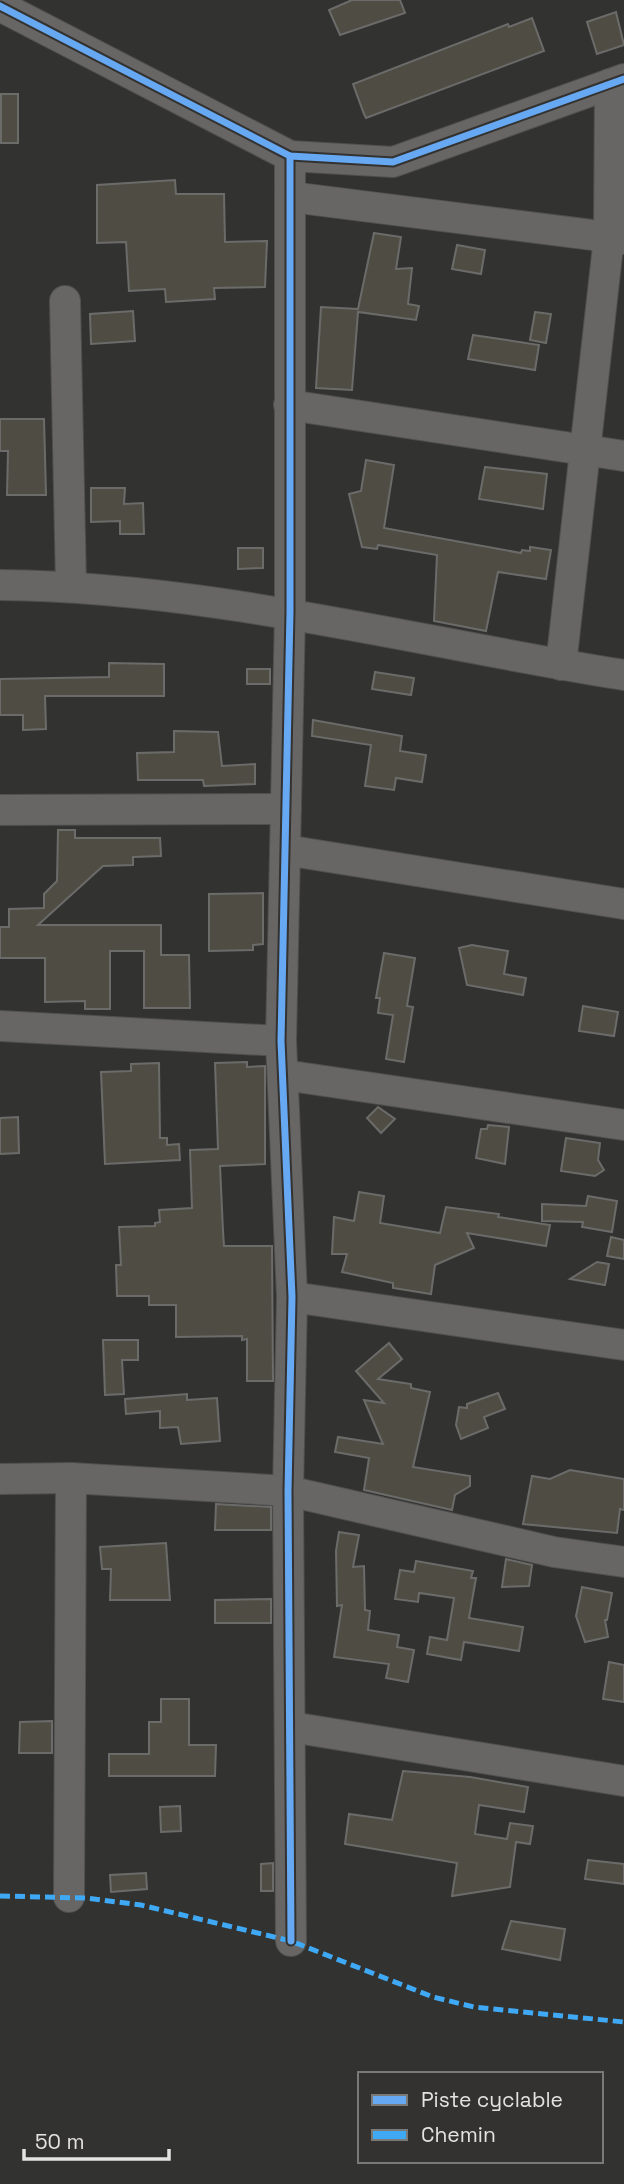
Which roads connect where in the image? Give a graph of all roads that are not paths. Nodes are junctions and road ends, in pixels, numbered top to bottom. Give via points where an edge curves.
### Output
1 (0, 6) edge
2 (617, 82) edge
3 (290, 156) junction
4 (290, 197) junction
5 (616, 238) edge
6 (65, 301) dead end
7 (289, 405) junction
8 (583, 450) junction
9 (624, 456) edge
10 (0, 584) edge
11 (71, 585) junction
12 (290, 612) junction
13 (561, 665) junction
14 (624, 675) edge
15 (286, 809) junction
16 (0, 810) edge
17 (285, 850) junction
18 (624, 904) edge
19 (0, 1027) edge
20 (281, 1041) junction
21 (284, 1075) junction
22 (624, 1125) edge
23 (292, 1297) junction
24 (624, 1345) edge
25 (71, 1478) junction
26 (0, 1479) edge
27 (288, 1491) junction
28 (624, 1562) edge
29 (291, 1727) junction
30 (624, 1781) edge
31 (69, 1898) dead end
32 (291, 1941) dead end

1 - 3 street
2 - 3 street via 393,162
2 - 5 street
3 - 4 street
4 - 5 street
4 - 7 street
5 - 8 street
6 - 11 street
7 - 8 street
7 - 12 street
8 - 9 street
8 - 13 street
10 - 11 street
11 - 12 street
12 - 13 street
12 - 15 street
13 - 14 street
15 - 16 street
15 - 17 street
17 - 18 street
17 - 20 street
19 - 20 street
20 - 21 street
21 - 22 street
21 - 23 street
23 - 24 street
23 - 27 street
25 - 26 street
25 - 27 street
25 - 31 street
27 - 28 street via 554,1552
27 - 29 street
29 - 30 street
29 - 32 street

